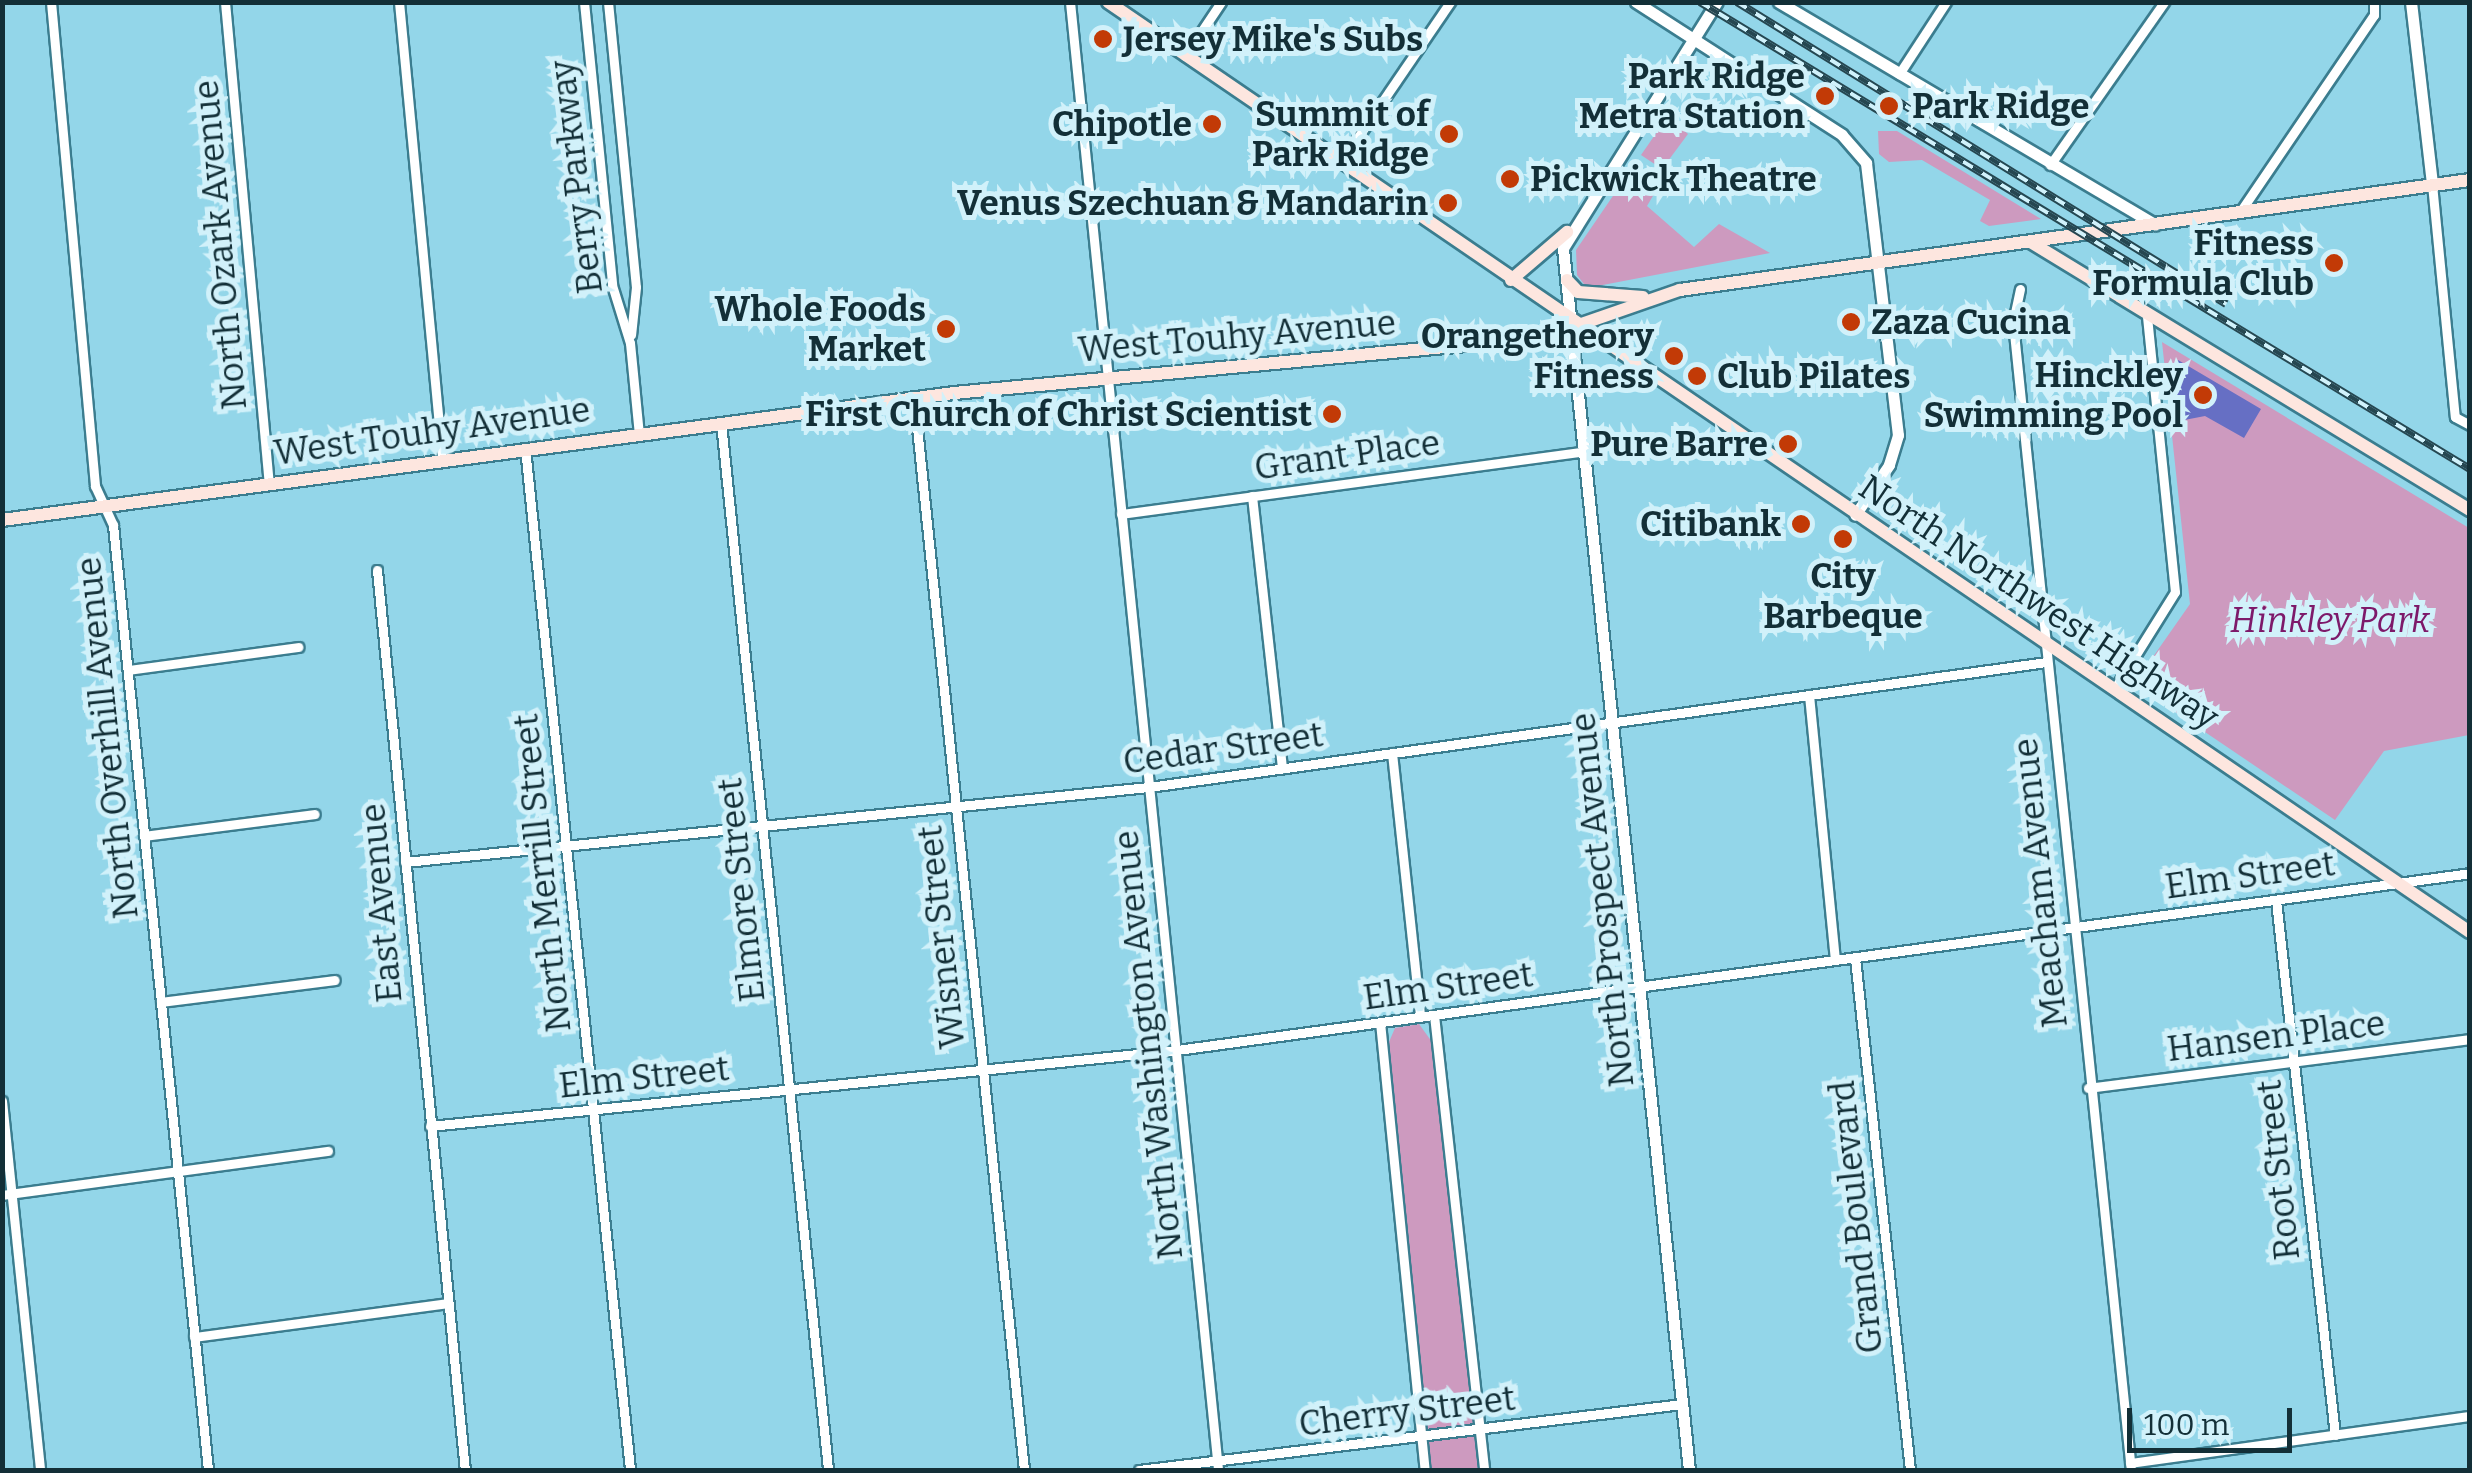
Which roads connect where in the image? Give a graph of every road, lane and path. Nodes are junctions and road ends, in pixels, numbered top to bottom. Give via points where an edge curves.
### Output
1 (51, 2) edge
2 (225, 2) edge
3 (399, 2) edge
4 (584, 2) edge
5 (608, 2) edge
6 (1070, 2) edge
7 (1108, 2) edge
8 (1221, 2) edge
9 (1450, 2) edge
10 (1636, 2) edge
11 (1717, 2) edge
12 (1779, 2) edge
13 (1946, 2) edge
14 (2164, 2) edge
15 (2374, 2) edge
16 (2411, 2) edge
17 (1694, 38) junction
18 (1186, 56) junction
19 (1899, 74) junction
20 (1340, 162) junction
21 (2050, 166) junction
22 (2470, 180) edge
23 (2432, 184) junction
24 (2242, 209) junction
25 (2155, 224) junction
26 (1567, 232) junction
27 (2032, 243) junction
28 (1880, 262) junction
29 (1511, 280) junction
30 (1566, 280) junction
31 (2020, 289) dead end
32 (1651, 298) junction
33 (2148, 315) junction
34 (1574, 324) junction
35 (630, 343) junction
36 (1106, 376) junction
37 (914, 398) junction
38 (722, 423) junction
39 (2470, 425) edge
40 (639, 434) junction
41 (526, 448) junction
42 (1580, 452) junction
43 (442, 460) junction
44 (269, 483) junction
45 (1252, 496) junction
46 (105, 506) junction
47 (2470, 510) edge
48 (1120, 514) junction
49 (1855, 515) junction
50 (2, 520) edge
51 (377, 570) dead end
52 (2044, 641) junction
53 (298, 647) dead end
54 (2046, 662) junction
55 (128, 670) junction
56 (2115, 688) junction
57 (1809, 694) junction
58 (1612, 722) junction
59 (1392, 753) junction
60 (1282, 768) junction
61 (1149, 787) junction
62 (955, 806) junction
63 (315, 814) dead end
64 (762, 826) junction
65 (144, 836) junction
66 (567, 846) junction
67 (405, 862) junction
68 (2470, 873) edge
69 (2397, 883) junction
70 (2276, 900) junction
71 (2073, 928) junction
72 (2470, 932) edge
73 (1855, 958) junction
74 (1834, 960) junction
75 (335, 980) dead end
76 (1640, 987) junction
77 (161, 1002) junction
78 (1434, 1015) junction
79 (1420, 1017) junction
80 (1380, 1022) junction
81 (2470, 1040) edge
82 (1177, 1050) junction
83 (2294, 1062) junction
84 (983, 1070) junction
85 (2088, 1088) junction
86 (790, 1089) junction
87 (2, 1101) edge
88 (593, 1110) junction
89 (430, 1126) junction
90 (328, 1150) dead end
91 (178, 1171) junction
92 (7, 1195) edge
93 (448, 1303) junction
94 (194, 1338) junction
95 (1682, 1404) junction
96 (2470, 1416) edge
97 (1479, 1430) junction
98 (2335, 1434) junction
99 (1422, 1436) junction
100 (1218, 1466) edge
101 (2130, 1467) edge
102 (40, 1470) edge
103 (208, 1470) edge
104 (464, 1470) edge
105 (630, 1470) edge
106 (828, 1470) edge
107 (1024, 1470) edge
108 (1139, 1470) edge
109 (1425, 1470) edge
110 (1484, 1470) edge
111 (1689, 1470) edge
112 (1910, 1470) edge

1 - 46 street, North Overhill Avenue via 96,486
2 - 44 street, North Ozark Avenue
3 - 43 street
4 - 35 street, Berry Parkway via 612,285
5 - 35 street, Berry Parkway via 636,287
6 - 36 street, North Washington Avenue
7 - 18 main road, North Northwest Highway
8 - 18 street
9 - 20 street
10 - 17 street
11 - 17 street
12 - 19 street
13 - 19 street
14 - 21 street
15 - 24 street via 2374,14
16 - 23 street
17 - 26 street
17 - 28 street via 1852,142 1870,177
18 - 20 main road, North Northwest Highway
19 - 21 street
20 - 29 main road, North Northwest Highway
21 - 25 street
22 - 23 main road, West Touhy Avenue
23 - 24 main road, West Touhy Avenue
23 - 39 street via 2455,417
24 - 25 main road, West Touhy Avenue
25 - 27 main road, West Touhy Avenue
26 - 29 main road
26 - 30 street, North Prospect Avenue
27 - 28 main road, West Touhy Avenue
27 - 33 main road
28 - 32 main road, West Touhy Avenue
28 - 49 street via 1898,435 1888,465
29 - 34 main road, North Northwest Highway
30 - 32 main road via 1590,295
30 - 34 street, North Prospect Avenue
31 - 52 street, Meacham Avenue via 2012,322
32 - 34 main road, West Touhy Avenue
33 - 47 main road
33 - 56 street via 2174,592
34 - 36 main road, West Touhy Avenue via 1541,338 1502,343
34 - 42 street, North Prospect Avenue
34 - 49 main road, North Northwest Highway
35 - 40 street, Berry Parkway
36 - 37 main road, West Touhy Avenue
36 - 48 street, North Washington Avenue
37 - 38 main road, West Touhy Avenue
37 - 62 street, Wisner Street
38 - 40 main road, West Touhy Avenue
38 - 64 street, Elmore Street
40 - 41 main road, West Touhy Avenue
41 - 43 main road, West Touhy Avenue
41 - 66 street, North Merrill Street
42 - 45 street, Grant Place
42 - 58 street, North Prospect Avenue
43 - 44 main road, West Touhy Avenue
44 - 46 main road, West Touhy Avenue
45 - 48 street, Grant Place
45 - 60 street
46 - 50 main road, West Touhy Avenue
46 - 55 street, North Overhill Avenue via 113,525
48 - 61 street, North Washington Avenue
49 - 52 main road, North Northwest Highway
51 - 67 street, East Avenue
52 - 54 street, Meacham Avenue
52 - 56 main road, North Northwest Highway
53 - 55 street
54 - 57 street, Cedar Street
54 - 71 street, Meacham Avenue
55 - 65 street, North Overhill Avenue
56 - 69 main road, North Northwest Highway
57 - 58 street, Cedar Street
57 - 74 street
58 - 59 street, Cedar Street
58 - 76 street, North Prospect Avenue
59 - 60 street, Cedar Street
59 - 79 street
60 - 61 street, Cedar Street
61 - 62 street, Cedar Street
61 - 82 street, North Washington Avenue
62 - 64 street, Cedar Street
62 - 84 street, Wisner Street
63 - 65 street
64 - 66 street, Cedar Street
64 - 86 street, Elmore Street
65 - 77 street, North Overhill Avenue
66 - 67 street, Cedar Street
66 - 88 street, North Merrill Street
67 - 89 street, East Avenue
68 - 69 street, Elm Street
69 - 70 street, Elm Street
69 - 72 main road, North Northwest Highway
70 - 71 street, Elm Street
70 - 83 street, Root Street
71 - 73 street, Elm Street
71 - 85 street, Meacham Avenue
73 - 74 street, Elm Street
73 - 112 street, Grand Boulevard
74 - 76 street, Elm Street
75 - 77 street
76 - 78 street, Elm Street
76 - 95 street, North Prospect Avenue
77 - 91 street, North Overhill Avenue
78 - 79 street, Elm Street
78 - 97 street
79 - 80 street, Elm Street
80 - 82 street, Elm Street
80 - 99 street
81 - 83 street, Hansen Place
82 - 84 street, Elm Street
82 - 100 street, North Washington Avenue
83 - 85 street, Hansen Place
83 - 98 street, Root Street
84 - 86 street, Elm Street
84 - 107 street, Wisner Street
85 - 101 street, Meacham Avenue
86 - 88 street, Elm Street
86 - 106 street, Elmore Street
87 - 92 street
88 - 89 street, Elm Street
88 - 105 street, North Merrill Street
89 - 93 street, East Avenue
90 - 91 street
91 - 92 street
91 - 94 street, North Overhill Avenue
92 - 102 street
93 - 94 street
93 - 104 street
94 - 103 street, North Overhill Avenue
95 - 97 street, Cherry Street
95 - 111 street, North Prospect Avenue
96 - 98 street
97 - 99 street, Cherry Street
97 - 110 street
98 - 101 street
99 - 100 street, Cherry Street
99 - 109 street
100 - 108 street, Cherry Street

